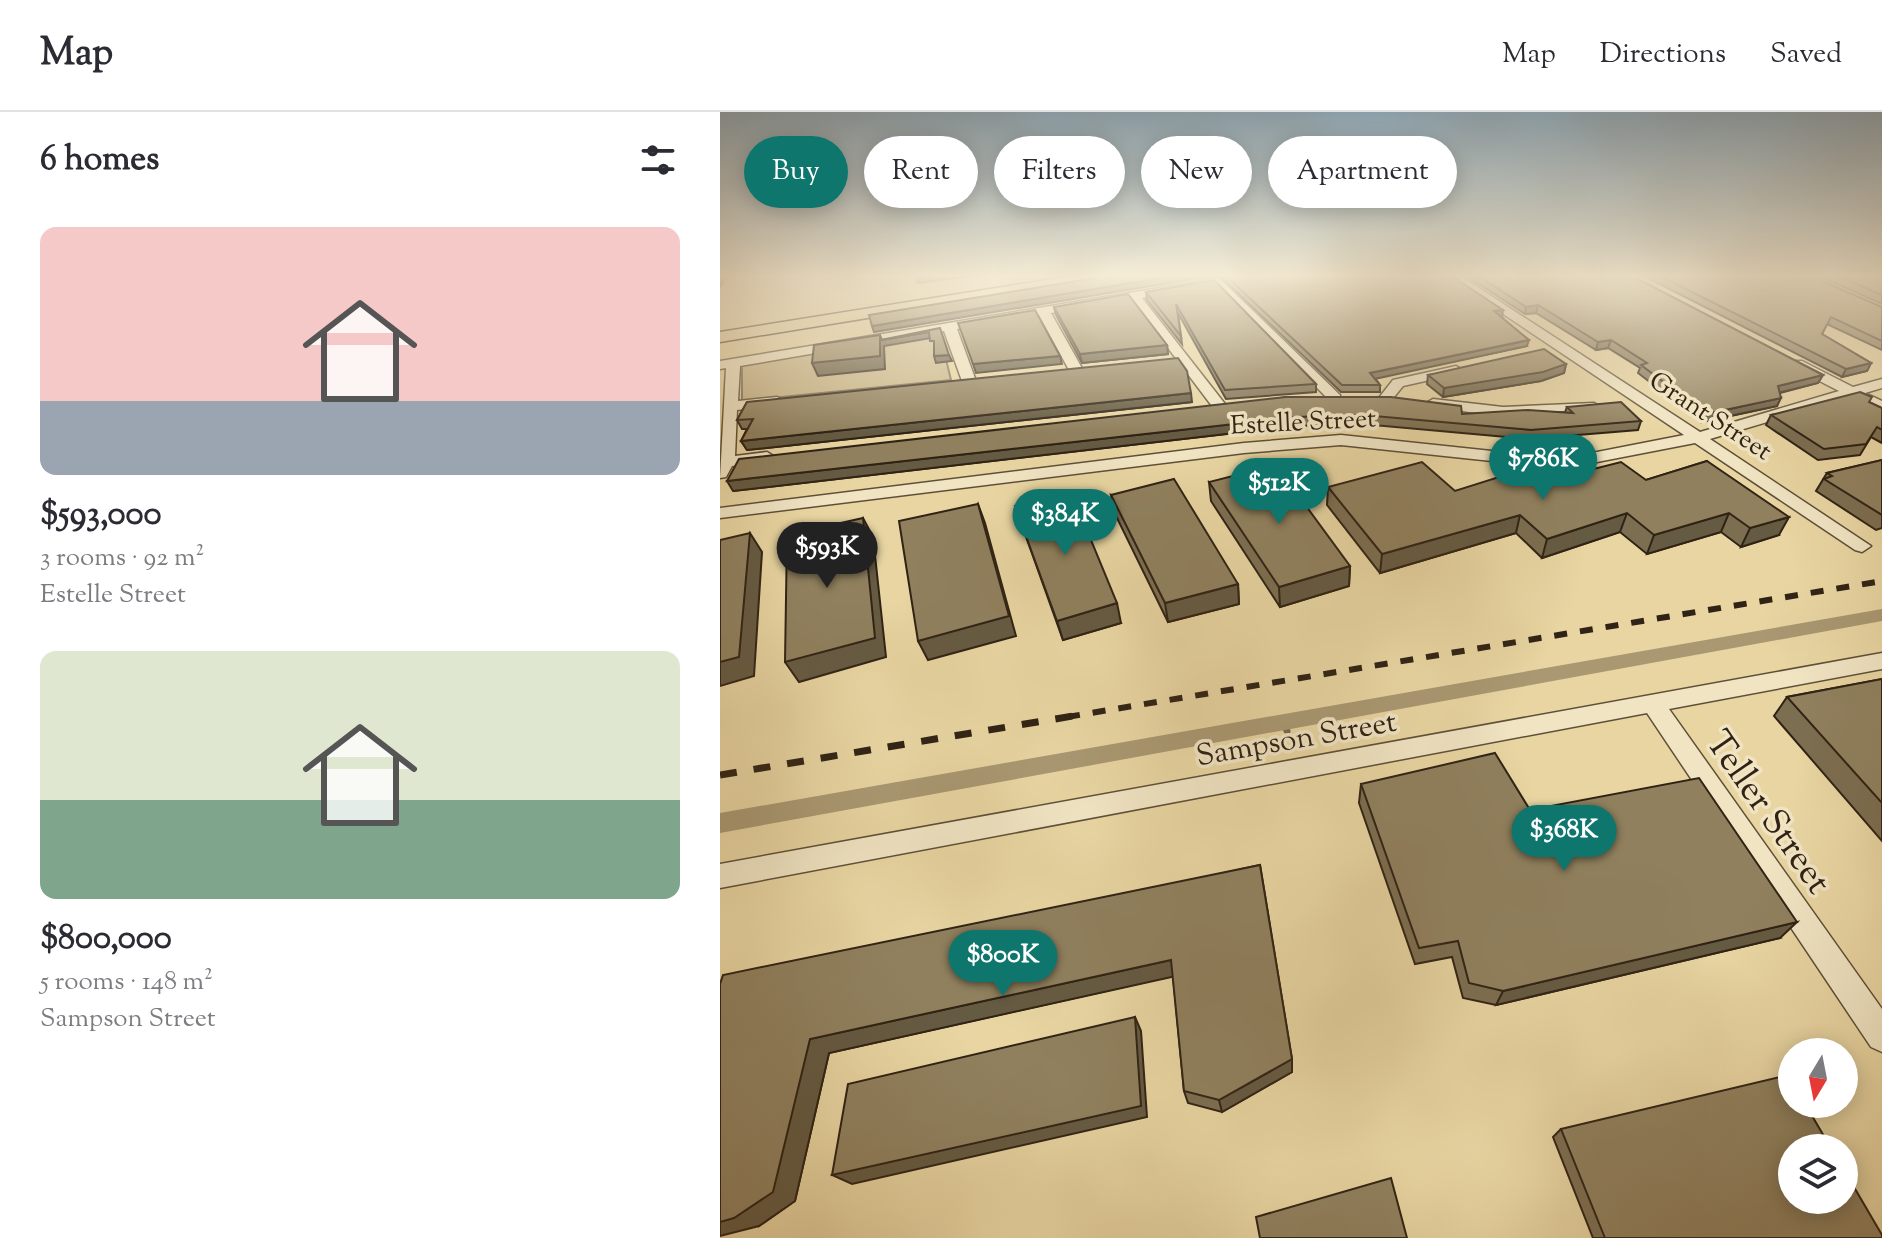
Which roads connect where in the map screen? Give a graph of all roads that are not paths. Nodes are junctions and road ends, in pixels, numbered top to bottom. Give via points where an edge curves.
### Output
1 (779, 328) edge
2 (839, 328) edge
3 (858, 328) edge
4 (940, 328) edge
5 (950, 328) edge
6 (1053, 328) edge
7 (1155, 328) edge
8 (1268, 328) edge
9 (1532, 328) edge
10 (720, 337) edge
11 (859, 341) junction
12 (839, 345) junction
13 (1781, 355) edge
14 (726, 364) edge
15 (1470, 366) edge
16 (1076, 370) edge
17 (969, 381) edge
18 (1882, 383) edge
19 (1852, 392) junction
20 (1310, 398) edge
21 (789, 400) edge
22 (729, 406) junction
23 (1597, 406) edge
24 (1219, 407) edge
25 (1882, 407) edge
26 (1700, 437) junction
27 (788, 455) edge
28 (722, 466) edge
29 (720, 513) edge
30 (1862, 546) dead end
31 (1882, 661) edge
32 (1654, 706) junction
33 (720, 876) edge
34 (1882, 1036) edge

1 - 10 main road
2 - 12 street
3 - 11 street
4 - 11 street
5 - 17 street
6 - 16 street
7 - 24 street via 1176,360
8 - 20 street via 1341,398
9 - 26 street, Grant Street
11 - 12 street
12 - 14 street
13 - 19 street
14 - 22 street
15 - 23 street via 1398,383 1378,398 1503,412
18 - 19 street, Estelle Street
19 - 25 street
19 - 26 street, Estelle Street
21 - 22 street
22 - 28 street
26 - 29 street, Estelle Street via 1652,449 1555,459 1452,453 1378,441 1306,442
26 - 30 street, Grant Street
27 - 28 street
31 - 32 street, Sampson Street
32 - 33 street, Sampson Street
32 - 34 street, Teller Street

